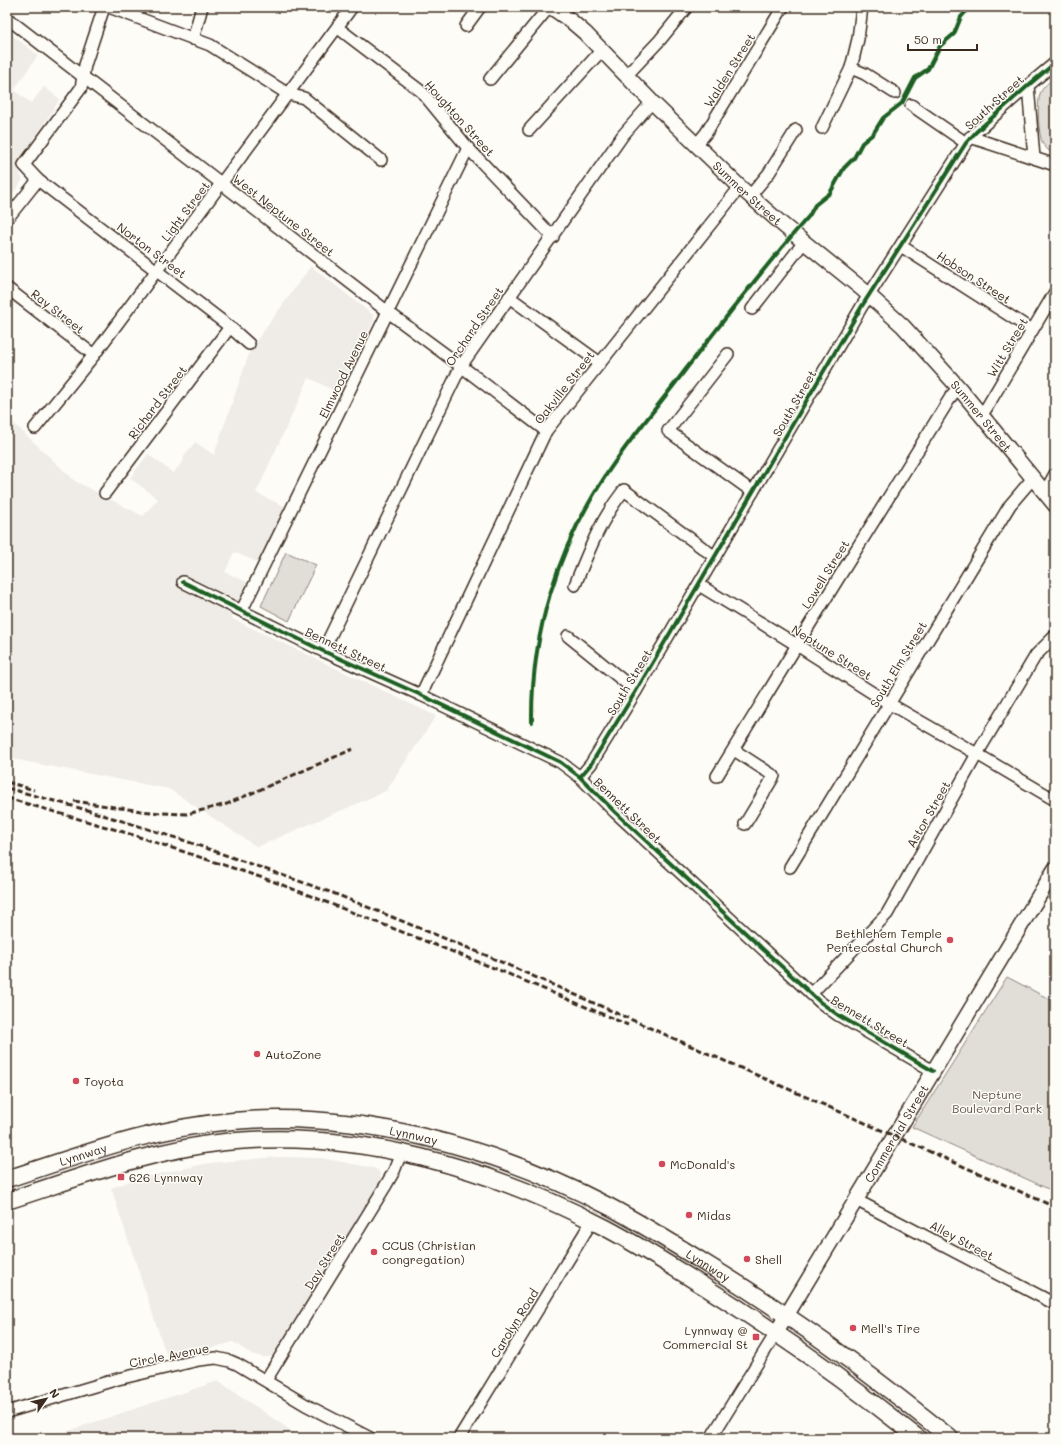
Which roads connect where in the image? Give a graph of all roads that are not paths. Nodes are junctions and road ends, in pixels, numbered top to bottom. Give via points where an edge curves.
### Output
1 (104, 7) edge
2 (109, 7) edge
3 (202, 7) edge
4 (352, 7) edge
5 (480, 7) edge
6 (783, 7) edge
7 (862, 7) edge
8 (553, 8) edge
9 (686, 8) dead end
10 (7, 18) edge
11 (466, 26) dead end
12 (338, 28) junction
13 (193, 39) junction
14 (602, 50) junction
15 (1055, 63) edge
16 (851, 68) junction
17 (83, 76) junction
18 (626, 76) junction
19 (490, 79) dead end
20 (1028, 85) junction
21 (895, 93) dead end
22 (288, 94) junction
23 (652, 102) junction
24 (911, 105) dead end
25 (822, 128) dead end
26 (529, 130) dead end
27 (796, 130) dead end
28 (968, 140) junction
29 (696, 145) junction
30 (468, 148) junction
31 (1034, 158) junction
32 (381, 160) dead end
33 (1055, 165) edge
34 (38, 180) junction
35 (222, 184) junction
36 (745, 192) junction
37 (7, 219) edge
38 (553, 236) junction
39 (804, 242) junction
40 (901, 246) junction
41 (157, 270) junction
42 (7, 288) edge
43 (1055, 292) edge
44 (869, 295) junction
45 (509, 297) junction
46 (752, 309) dead end
47 (388, 312) junction
48 (230, 327) junction
49 (1032, 330) junction
50 (249, 344) dead end
51 (728, 354) dead end
52 (94, 355) junction
53 (600, 363) junction
54 (461, 366) junction
55 (959, 388) junction
56 (978, 412) junction
57 (35, 428) dead end
58 (546, 431) junction
59 (1055, 474) edge
60 (1033, 478) junction
61 (753, 492) junction
62 (1045, 492) junction
63 (105, 493) dead end
64 (1055, 505) edge
65 (715, 557) junction
66 (183, 582) dead end
67 (575, 585) dead end
68 (699, 585) junction
69 (242, 610) junction
70 (568, 636) dead end
71 (1055, 636) edge
72 (797, 644) junction
73 (323, 651) junction
74 (636, 691) junction
75 (420, 695) junction
76 (890, 704) junction
77 (734, 750) junction
78 (978, 754) junction
79 (717, 776) dead end
80 (580, 777) junction
81 (1055, 800) edge
82 (745, 824) dead end
83 (790, 867) dead end
84 (1055, 869) edge
85 (811, 994) junction
86 (933, 1071) junction
87 (401, 1153) junction
88 (7, 1179) edge
89 (856, 1200) junction
90 (7, 1201) edge
91 (592, 1221) junction
92 (1055, 1304) edge
93 (786, 1315) junction
94 (776, 1333) junction
95 (266, 1380) junction
96 (7, 1412) edge
97 (370, 1438) edge
98 (459, 1438) edge
99 (711, 1438) edge
100 (918, 1438) edge
101 (950, 1438) edge

1 - 17 street
2 - 13 street
3 - 13 street
4 - 12 street, Light Street
5 - 11 street
6 - 29 street, Walden Street via 706,133
7 - 16 street
8 - 14 main road, Summer Street via 571,20
8 - 19 street
9 - 18 street
10 - 17 street, West Neptune Street
12 - 22 street, Light Street
12 - 30 street, Houghton Street via 422,92
13 - 22 street via 210,45
14 - 18 main road, Summer Street
14 - 26 street
15 - 20 street, South Street
16 - 21 street
16 - 25 street
17 - 34 street, Norton Street via 81,88 24,165
17 - 35 street, West Neptune Street
18 - 23 main road, Summer Street
20 - 28 street, South Street
20 - 31 street
22 - 32 street via 304,98
22 - 35 street, Light Street
23 - 29 main road, Summer Street
23 - 38 street, Orchard Street via 623,135
24 - 28 street
27 - 36 street, Oakville Street via 769,173
28 - 31 street
28 - 40 street, South Street
29 - 36 main road, Summer Street
30 - 38 street, Houghton Street
30 - 47 street, Elmwood Avenue
31 - 33 street
34 - 37 street
34 - 41 street, Norton Street
35 - 41 street, Light Street
35 - 47 street, West Neptune Street
36 - 39 main road, Summer Street
36 - 53 street, Oakville Street
38 - 45 street, Orchard Street
39 - 44 main road, Summer Street
39 - 46 street
40 - 44 street, South Street
40 - 49 street, Hobson Street
41 - 48 street, Norton Street
41 - 52 street, Light Street
42 - 52 street, Ray Street
43 - 49 street, Witt Street
44 - 55 main road, Summer Street via 908,331
44 - 61 street, South Street
45 - 53 street
45 - 54 street, Orchard Street
47 - 54 street, West Neptune Street
47 - 69 street, Elmwood Avenue
48 - 50 street, Norton Street
48 - 63 street, Richard Street
49 - 56 street, Witt Street via 987,407
51 - 61 street via 668,431
52 - 57 street, Light Street
53 - 58 street, Oakville Street
54 - 58 street, West Neptune Street
54 - 73 street, Orchard Street
55 - 56 main road, Summer Street
55 - 72 street, Lowell Street via 952,394
56 - 60 main road, Summer Street
58 - 75 street, Oakville Street
59 - 62 street
60 - 62 main road, Summer Street
60 - 76 street, South Elm Street via 1010,505
61 - 65 street, South Street
62 - 64 main road, Summer Street
65 - 67 street via 624,490 601,525
65 - 68 street, South Street
66 - 69 street, Bennett Street
68 - 72 street, Neptune Street
68 - 74 street, South Street
69 - 73 street, Bennett Street
70 - 74 street
71 - 78 street, Astor Street via 1036,655
72 - 76 street, Neptune Street
72 - 77 street, Lowell Street
73 - 75 street, Bennett Street
74 - 80 street, South Street via 591,764
75 - 80 street, Bennett Street via 553,758
76 - 78 street, Neptune Street
76 - 83 street, South Elm Street
77 - 79 street, Lowell Street
77 - 82 street via 774,776
78 - 81 street, Neptune Street
78 - 85 street, Astor Street via 886,914
80 - 85 street, Bennett Street
84 - 86 main road, Commercial Street
85 - 86 street, Bennett Street via 838,1015
86 - 89 main road, Commercial Street
87 - 90 highway, Lynnway via 307,1140 224,1142 143,1158
87 - 91 highway, Lynnway via 439,1162 503,1183
87 - 95 street, Day Street via 386,1185
88 - 93 highway, Lynnway via 136,1138 194,1125 270,1118 322,1120 371,1126 468,1150 571,1188 642,1225
89 - 92 street, Alley Street
89 - 93 main road, Commercial Street
91 - 94 highway, Lynnway via 638,1246
91 - 98 street, Carolyn Road
93 - 94 main road
93 - 101 highway, Lynnway via 854,1363
94 - 99 street
94 - 100 highway, Lynnway via 812,1357
95 - 96 street, Circle Avenue via 230,1361 207,1359 118,1379
95 - 97 street, Circle Avenue via 306,1405

